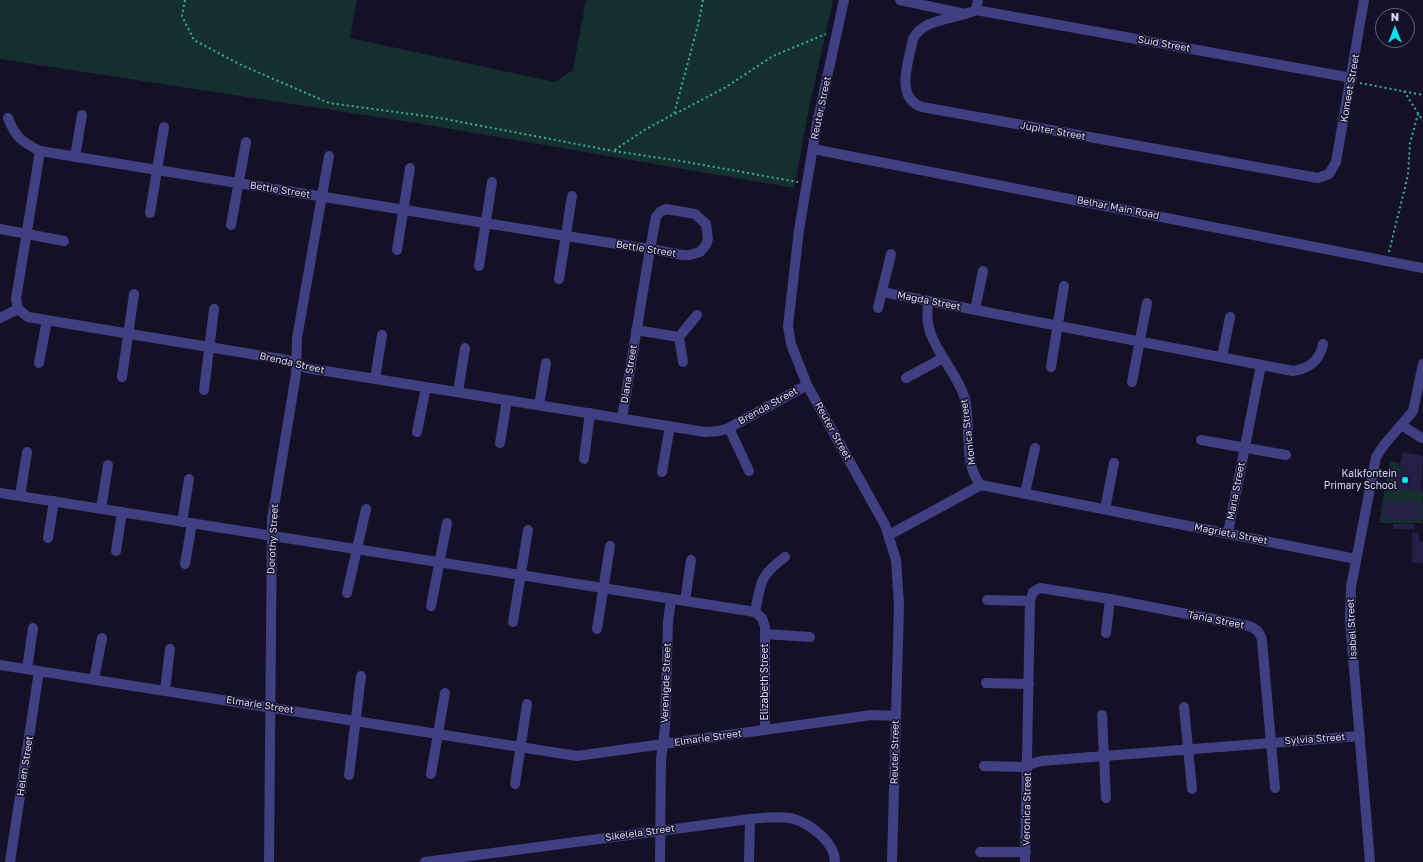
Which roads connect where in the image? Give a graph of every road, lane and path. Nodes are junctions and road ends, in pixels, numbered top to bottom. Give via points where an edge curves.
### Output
1 (185, 0) edge
2 (703, 0) edge
3 (844, 0) edge
4 (900, 0) edge
5 (978, 0) edge
6 (1364, 0) edge
7 (972, 13) junction
8 (838, 29) junction
9 (1351, 80) junction
10 (1404, 91) junction
11 (1423, 95) edge
12 (674, 114) junction
13 (1418, 114) junction
14 (82, 115) dead end
15 (8, 118) dead end
16 (1423, 121) edge
17 (164, 127) dead end
18 (246, 142) dead end
19 (813, 149) junction
20 (40, 151) junction
21 (613, 151) junction
22 (329, 156) dead end
23 (75, 157) junction
24 (410, 168) dead end
25 (157, 170) junction
26 (1329, 174) joint
27 (492, 182) dead end
28 (238, 183) junction
29 (807, 184) junction
30 (322, 196) junction
31 (572, 196) dead end
32 (403, 210) junction
33 (150, 213) dead end
34 (485, 223) junction
35 (231, 225) dead end
36 (0, 229) edge
37 (26, 234) junction
38 (566, 236) junction
39 (64, 241) dead end
40 (650, 249) junction
41 (397, 250) dead end
42 (891, 254) dead end
43 (1387, 261) junction
44 (479, 266) dead end
45 (1423, 268) edge
46 (983, 271) dead end
47 (559, 279) dead end
48 (1064, 286) dead end
49 (882, 292) junction
50 (134, 294) dead end
51 (929, 301) junction
52 (1147, 303) dead end
53 (878, 308) dead end
54 (18, 309) junction
55 (214, 309) dead end
56 (975, 310) junction
57 (697, 315) dead end
58 (1230, 317) dead end
59 (0, 318) edge
60 (47, 320) junction
61 (1058, 326) junction
62 (636, 330) junction
63 (128, 333) junction
64 (382, 335) dead end
65 (679, 337) junction
66 (1140, 341) junction
67 (1323, 344) dead end
68 (209, 347) junction
69 (465, 348) dead end
70 (1222, 357) junction
71 (943, 358) junction
72 (683, 362) dead end
73 (39, 363) dead end
74 (296, 363) junction
75 (546, 363) dead end
76 (1423, 364) edge
77 (1261, 365) junction
78 (1051, 367) dead end
79 (122, 377) dead end
80 (375, 378) junction
81 (906, 378) dead end
82 (1132, 382) dead end
83 (807, 385) junction
84 (426, 387) junction
85 (204, 390) dead end
86 (458, 392) junction
87 (507, 400) junction
88 (539, 405) junction
89 (590, 413) junction
90 (622, 418) junction
91 (1401, 425) junction
92 (670, 426) junction
93 (729, 428) junction
94 (417, 432) dead end
95 (1422, 438) dead end
96 (1201, 440) dead end
97 (500, 443) dead end
98 (1035, 448) dead end
99 (1245, 448) junction
100 (27, 452) dead end
101 (1286, 455) dead end
102 (584, 459) dead end
103 (1114, 464) dead end
104 (108, 465) dead end
105 (749, 471) dead end
106 (662, 472) dead end
107 (190, 479) dead end
108 (981, 485) junction
109 (0, 493) edge
110 (1025, 493) junction
111 (20, 496) junction
112 (54, 501) junction
113 (101, 509) junction
114 (366, 509) dead end
115 (1105, 509) junction
116 (122, 512) junction
117 (187, 523) junction
118 (447, 524) dead end
119 (528, 530) dead end
120 (1228, 533) junction
121 (889, 535) junction
122 (272, 537) junction
123 (48, 538) dead end
124 (610, 546) dead end
125 (357, 550) junction
126 (116, 551) dead end
127 (785, 558) dead end
128 (1356, 559) junction
129 (690, 560) dead end
130 (439, 563) junction
131 (186, 564) dead end
132 (520, 576) junction
133 (603, 589) junction
134 (347, 593) dead end
135 (671, 599) junction
136 (1110, 599) junction
137 (987, 600) dead end
138 (1030, 600) junction
139 (685, 602) junction
140 (431, 606) dead end
141 (755, 612) junction
142 (513, 622) dead end
143 (33, 628) dead end
144 (597, 629) dead end
145 (1106, 633) dead end
146 (765, 634) junction
147 (810, 637) dead end
148 (102, 638) dead end
149 (170, 649) dead end
150 (0, 665) edge
151 (27, 669) junction
152 (39, 671) junction
153 (361, 676) dead end
154 (94, 679) junction
155 (986, 683) dead end
156 (1029, 684) junction
157 (165, 690) junction
158 (445, 693) dead end
159 (527, 704) dead end
160 (270, 707) junction
161 (1184, 707) dead end
162 (1102, 715) dead end
163 (896, 716) junction
164 (355, 721) junction
165 (764, 730) junction
166 (438, 734) junction
167 (1360, 736) junction
168 (1270, 743) junction
169 (663, 744) junction
170 (521, 747) junction
171 (1188, 749) junction
172 (1104, 756) junction
173 (1028, 765) junction
174 (984, 766) dead end
175 (431, 774) dead end
176 (349, 775) dead end
177 (515, 784) dead end
178 (1275, 788) dead end
179 (1192, 789) dead end
180 (1106, 798) dead end
181 (750, 819) junction
182 (661, 830) junction
183 (980, 852) dead end
184 (1026, 857) edge
185 (10, 862) edge
186 (269, 862) edge
187 (425, 862) edge
188 (660, 862) edge
189 (749, 862) edge
190 (834, 862) edge
191 (892, 862) edge
192 (1370, 862) edge

1 - 21 path via 182,16 194,40 239,64 329,102 440,118
2 - 12 path
3 - 8 street, Reuter Street
4 - 7 street, Suid Street
5 - 7 street
6 - 9 street, Komeet Street
7 - 9 street, Suid Street
7 - 26 street, Jupiter Street via 930,23 916,32 905,85 907,95 918,105 1312,178
8 - 12 path via 773,56 726,87
8 - 19 street, Reuter Street
9 - 10 path
9 - 26 street, Komeet Street via 1336,162
10 - 11 path
10 - 13 path
12 - 21 path
13 - 16 path
13 - 43 path via 1410,144 1408,175
14 - 23 street
15 - 20 street, Bettie Street via 14,133
17 - 25 street
18 - 28 street, Bettie Street
19 - 29 street, Reuter Street
19 - 43 street, Belhar Main Road
20 - 23 street, Bettie Street
20 - 37 street
21 - 29 path
22 - 30 street, Bettie Street
23 - 25 street, Bettie Street
24 - 32 street
25 - 28 street, Bettie Street
25 - 33 street
27 - 34 street
28 - 30 street, Bettie Street
28 - 35 street, Bettie Street
29 - 83 street, Reuter Street via 788,326 791,344
30 - 32 street, Bettie Street
30 - 74 street, Dorothy Street via 297,338
31 - 38 street
32 - 34 street, Bettie Street
32 - 41 street
34 - 38 street, Bettie Street
34 - 44 street
36 - 37 street
37 - 39 street
37 - 54 street via 16,299
38 - 40 street, Bettie Street
38 - 47 street
40 - 40 street, Bettie Street via 684,255 696,254 706,245 708,228 704,220 695,214 663,210 656,217
40 - 62 street, Diana Street
42 - 49 street
43 - 45 street, Belhar Main Road
46 - 56 street, Magda Street
48 - 61 street
49 - 51 street, Magda Street
49 - 53 street
50 - 63 street
51 - 56 street, Magda Street
51 - 71 street, Monica Street via 926,312 928,325
52 - 66 street
54 - 59 street
54 - 60 street, Brenda Street via 28,317
55 - 68 street
56 - 61 street, Magda Street
57 - 65 street
58 - 70 street
60 - 63 street, Brenda Street
60 - 73 street
61 - 66 street, Magda Street
61 - 78 street
62 - 65 street, Diana Street
62 - 90 street, Diana Street
63 - 68 street, Brenda Street
63 - 79 street
64 - 80 street
65 - 72 street
66 - 70 street, Magda Street
66 - 82 street
67 - 77 street, Magda Street via 1317,360 1300,370
68 - 74 street, Brenda Street
68 - 85 street
69 - 86 street
70 - 77 street, Magda Street
71 - 81 street
71 - 108 street, Monica Street via 963,393 972,470
74 - 80 street, Brenda Street via 307,368
74 - 122 street, Dorothy Street via 272,519
75 - 88 street
76 - 91 street, Isabel Street via 1415,406
77 - 99 street, Maria Street
80 - 84 street, Brenda Street
83 - 93 street, Brenda Street
83 - 121 street, Reuter Street
84 - 86 street, Brenda Street
84 - 94 street
86 - 87 street, Brenda Street
87 - 88 street, Brenda Street
87 - 97 street
88 - 89 street, Brenda Street
89 - 90 street, Brenda Street
89 - 102 street
90 - 92 street, Brenda Street
91 - 95 street
91 - 128 street, Isabel Street via 1376,457
92 - 93 street, Brenda Street via 705,432
92 - 106 street
93 - 105 street, Brenda Street
96 - 99 street, Maria Street
98 - 110 street
99 - 101 street, Maria Street
99 - 120 street, Maria Street
100 - 111 street
103 - 115 street
104 - 113 street
107 - 117 street
108 - 110 street, Magrieta Street
108 - 121 street
109 - 111 street
110 - 115 street, Magrieta Street
111 - 112 street
112 - 113 street
112 - 123 street
113 - 116 street
114 - 125 street
115 - 120 street, Magrieta Street
116 - 117 street
116 - 126 street
117 - 122 street
117 - 131 street
118 - 130 street
119 - 132 street
120 - 128 street, Magrieta Street
121 - 163 street, Reuter Street via 896,560 899,589
122 - 125 street
122 - 160 street, Dorothy Street
124 - 133 street
125 - 130 street
125 - 134 street
127 - 141 street via 770,568 761,580
128 - 167 street, Isabel Street via 1349,611
129 - 139 street
130 - 132 street
130 - 140 street
132 - 133 street
132 - 142 street
133 - 135 street
133 - 144 street
135 - 139 street
135 - 169 street, Verenigde Street
136 - 138 street, Tania Street via 1043,587 1033,592
136 - 145 street
136 - 168 street, Tania Street via 1256,629 1261,636
137 - 138 street
138 - 156 street, Veronica Street
139 - 141 street
141 - 146 street, Elizabeth Street via 764,622
143 - 151 street
146 - 147 street, Elizabeth Street
146 - 165 street, Elizabeth Street
148 - 154 street
149 - 157 street
150 - 151 street, Elmarie Street
151 - 152 street, Elmarie Street
152 - 154 street, Elmarie Street
152 - 185 street, Helen Street
153 - 164 street
154 - 157 street, Elmarie Street
155 - 156 street
156 - 173 street, Veronica Street
157 - 160 street, Elmarie Street
158 - 166 street
159 - 170 street
160 - 164 street, Elmarie Street
160 - 186 street, Dorothy Street
161 - 171 street
162 - 172 street
163 - 165 street, Elmarie Street via 872,715
163 - 191 street, Reuter Street
164 - 166 street, Elmarie Street
164 - 176 street
165 - 169 street, Elmarie Street
166 - 170 street, Elmarie Street
166 - 175 street
167 - 168 street, Sylvia Street
167 - 192 street, Isabel Street
168 - 171 street, Sylvia Street
168 - 178 street, Sylvia Street
169 - 170 street, Elmarie Street via 584,756
169 - 182 street, Verenigde Street
170 - 177 street
171 - 172 street, Sylvia Street
171 - 179 street
172 - 173 street, Sylvia Street via 1041,761
172 - 180 street
173 - 174 street, Veronica Street
173 - 184 street, Veronica Street
181 - 182 street, Sikelela Street
181 - 189 street
181 - 190 street, Sikelela Street via 782,817 797,820 825,841 834,854
182 - 187 street, Sikelela Street
182 - 188 street, Verenigde Street
183 - 184 street, Veronica Street

